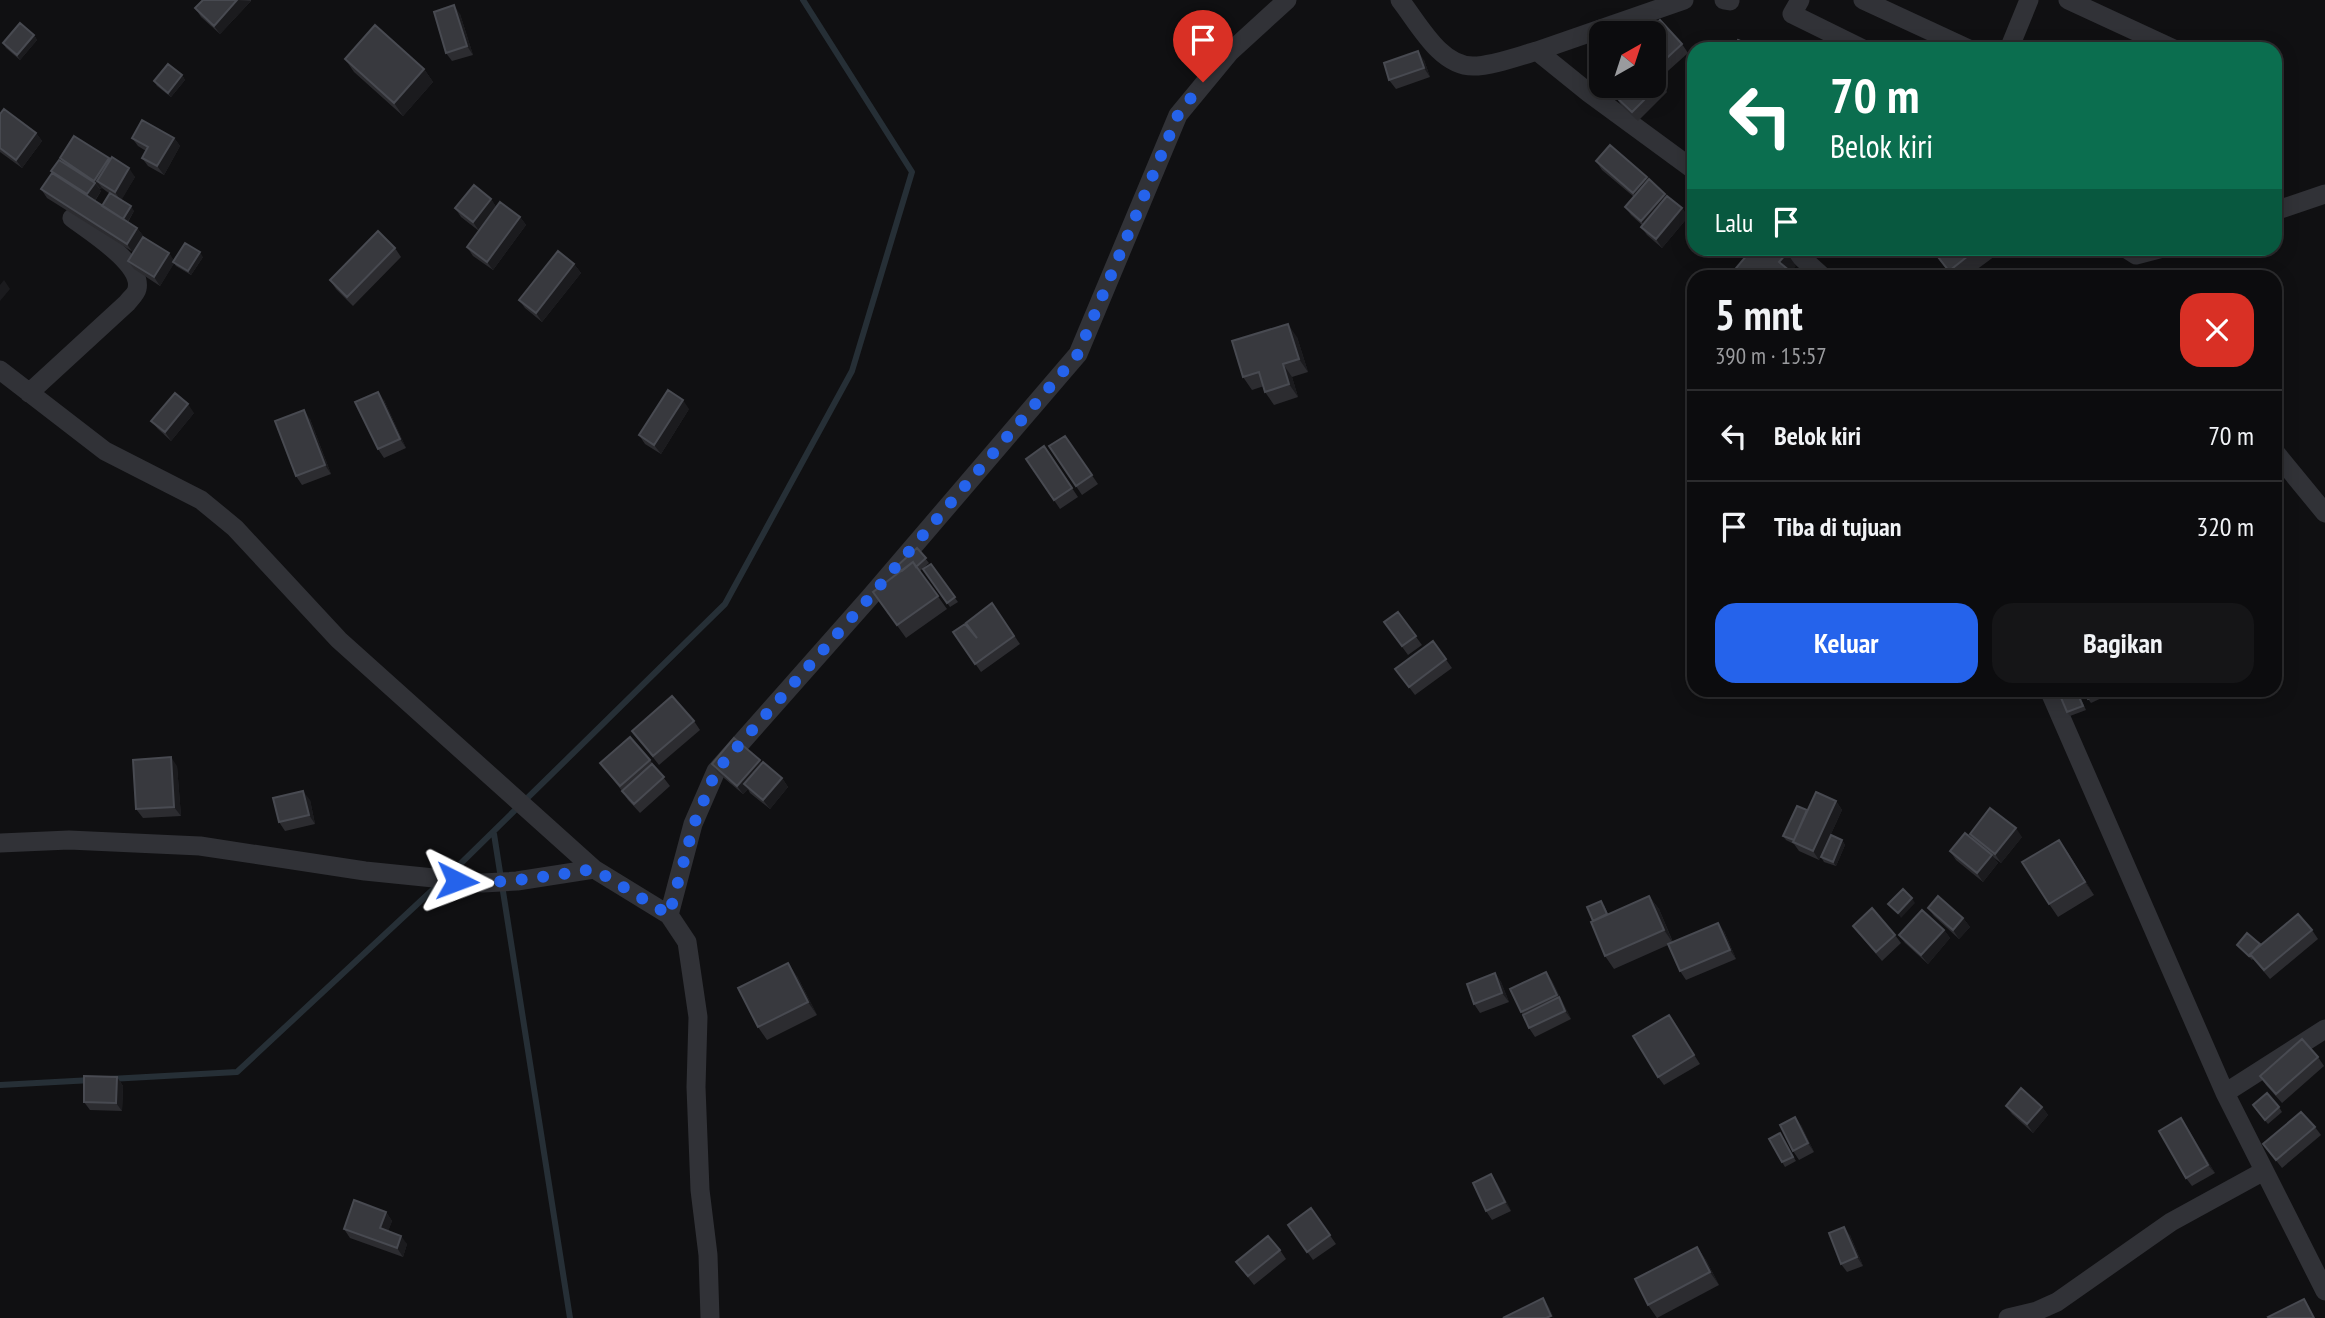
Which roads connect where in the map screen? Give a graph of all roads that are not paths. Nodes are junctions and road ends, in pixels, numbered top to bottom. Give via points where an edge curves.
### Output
1 (1287, 0) edge
2 (1400, 0) edge
3 (1684, 0) edge
4 (1724, 0) edge
5 (1800, 0) edge
6 (1863, 0) edge
7 (2029, 0) edge
8 (2068, 0) edge
9 (1730, 1) edge
10 (1849, 42) edge
11 (1954, 42) edge
12 (2012, 42) edge
13 (2159, 42) edge
14 (1537, 51) junction
15 (1687, 165) edge
16 (2325, 194) edge
17 (2282, 209) edge
18 (72, 218) edge
19 (1800, 256) edge
20 (1815, 270) edge
21 (0, 370) edge
22 (29, 393) junction
23 (2282, 461) edge
24 (2325, 513) edge
25 (2052, 697) edge
26 (0, 843) edge
27 (594, 869) junction
28 (669, 915) junction
29 (2325, 1029) edge
30 (2225, 1093) junction
31 (2264, 1171) junction
32 (2325, 1291) edge
33 (710, 1318) edge
34 (2008, 1318) edge

1 - 28 street via 1230,52 1178,115 1078,354 716,771 694,824
2 - 14 street via 1441,53 1455,63 1475,66
3 - 14 street
4 - 9 street
5 - 10 street via 1792,14
6 - 11 street
7 - 12 street
8 - 13 street
14 - 15 street
16 - 17 street
18 - 22 street via 127,263 137,290
19 - 20 street
21 - 22 street
22 - 27 street via 105,451 201,500 235,528 339,640
23 - 24 street
25 - 30 street
26 - 27 street via 69,840 200,846 365,872 496,883
27 - 28 street
28 - 33 street via 687,942 697,1006 700,1190
29 - 30 street
30 - 31 street
31 - 32 street
31 - 34 street via 2171,1222 2057,1302

